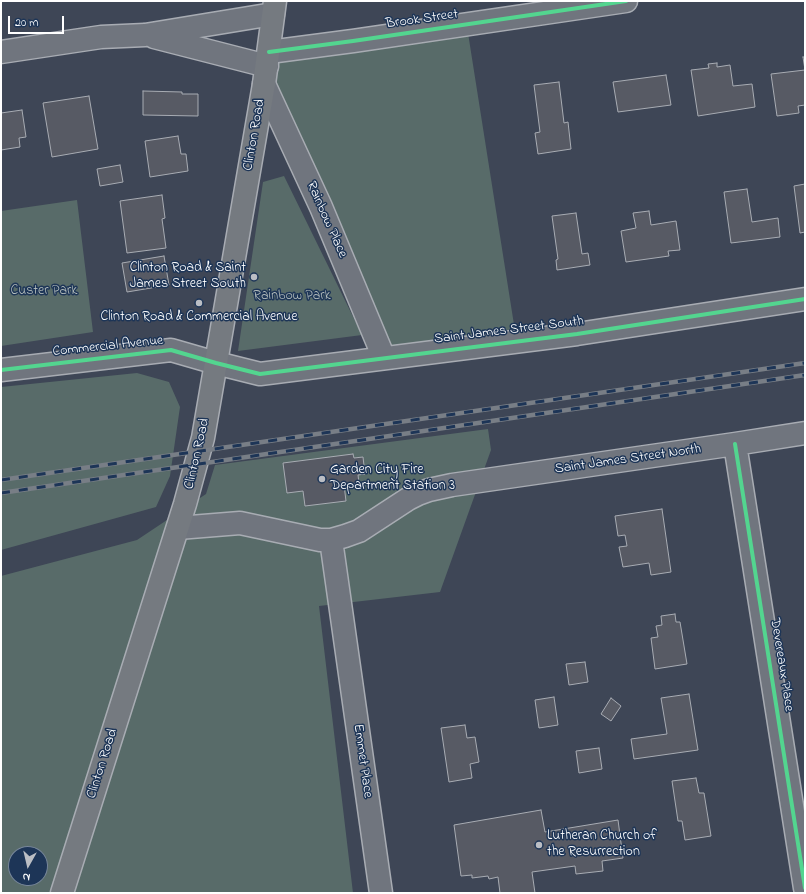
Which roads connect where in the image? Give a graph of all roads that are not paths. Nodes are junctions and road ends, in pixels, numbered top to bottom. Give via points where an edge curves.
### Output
1 (626, 1) edge
2 (274, 7) edge
3 (145, 35) junction
4 (1, 52) edge
5 (266, 67) junction
6 (805, 300) edge
7 (384, 358) junction
8 (216, 363) junction
9 (1, 370) edge
10 (805, 433) edge
11 (735, 444) junction
12 (178, 528) junction
13 (331, 540) junction
14 (805, 888) edge
15 (62, 893) edge
16 (381, 893) edge

1 - 5 street, Brook Street via 354,41
2 - 3 street, Brook Street
2 - 5 main road, Clinton Road
3 - 4 street, Brook Street via 101,37
3 - 5 street, Brook Street
5 - 7 street, Rainbow Place
5 - 8 main road, Clinton Road
6 - 7 street, Saint James Street South via 577,334
7 - 8 street, Saint James Street South via 260,374
8 - 9 street, Commercial Avenue via 171,350
8 - 12 main road, Clinton Road via 203,438
10 - 11 street, Saint James Street North
11 - 13 street, Saint James Street North via 430,490 408,499 359,531
11 - 14 street, Devereaux Place
12 - 13 street via 240,523 314,539
12 - 15 main road, Clinton Road
13 - 16 street, Emmet Place

